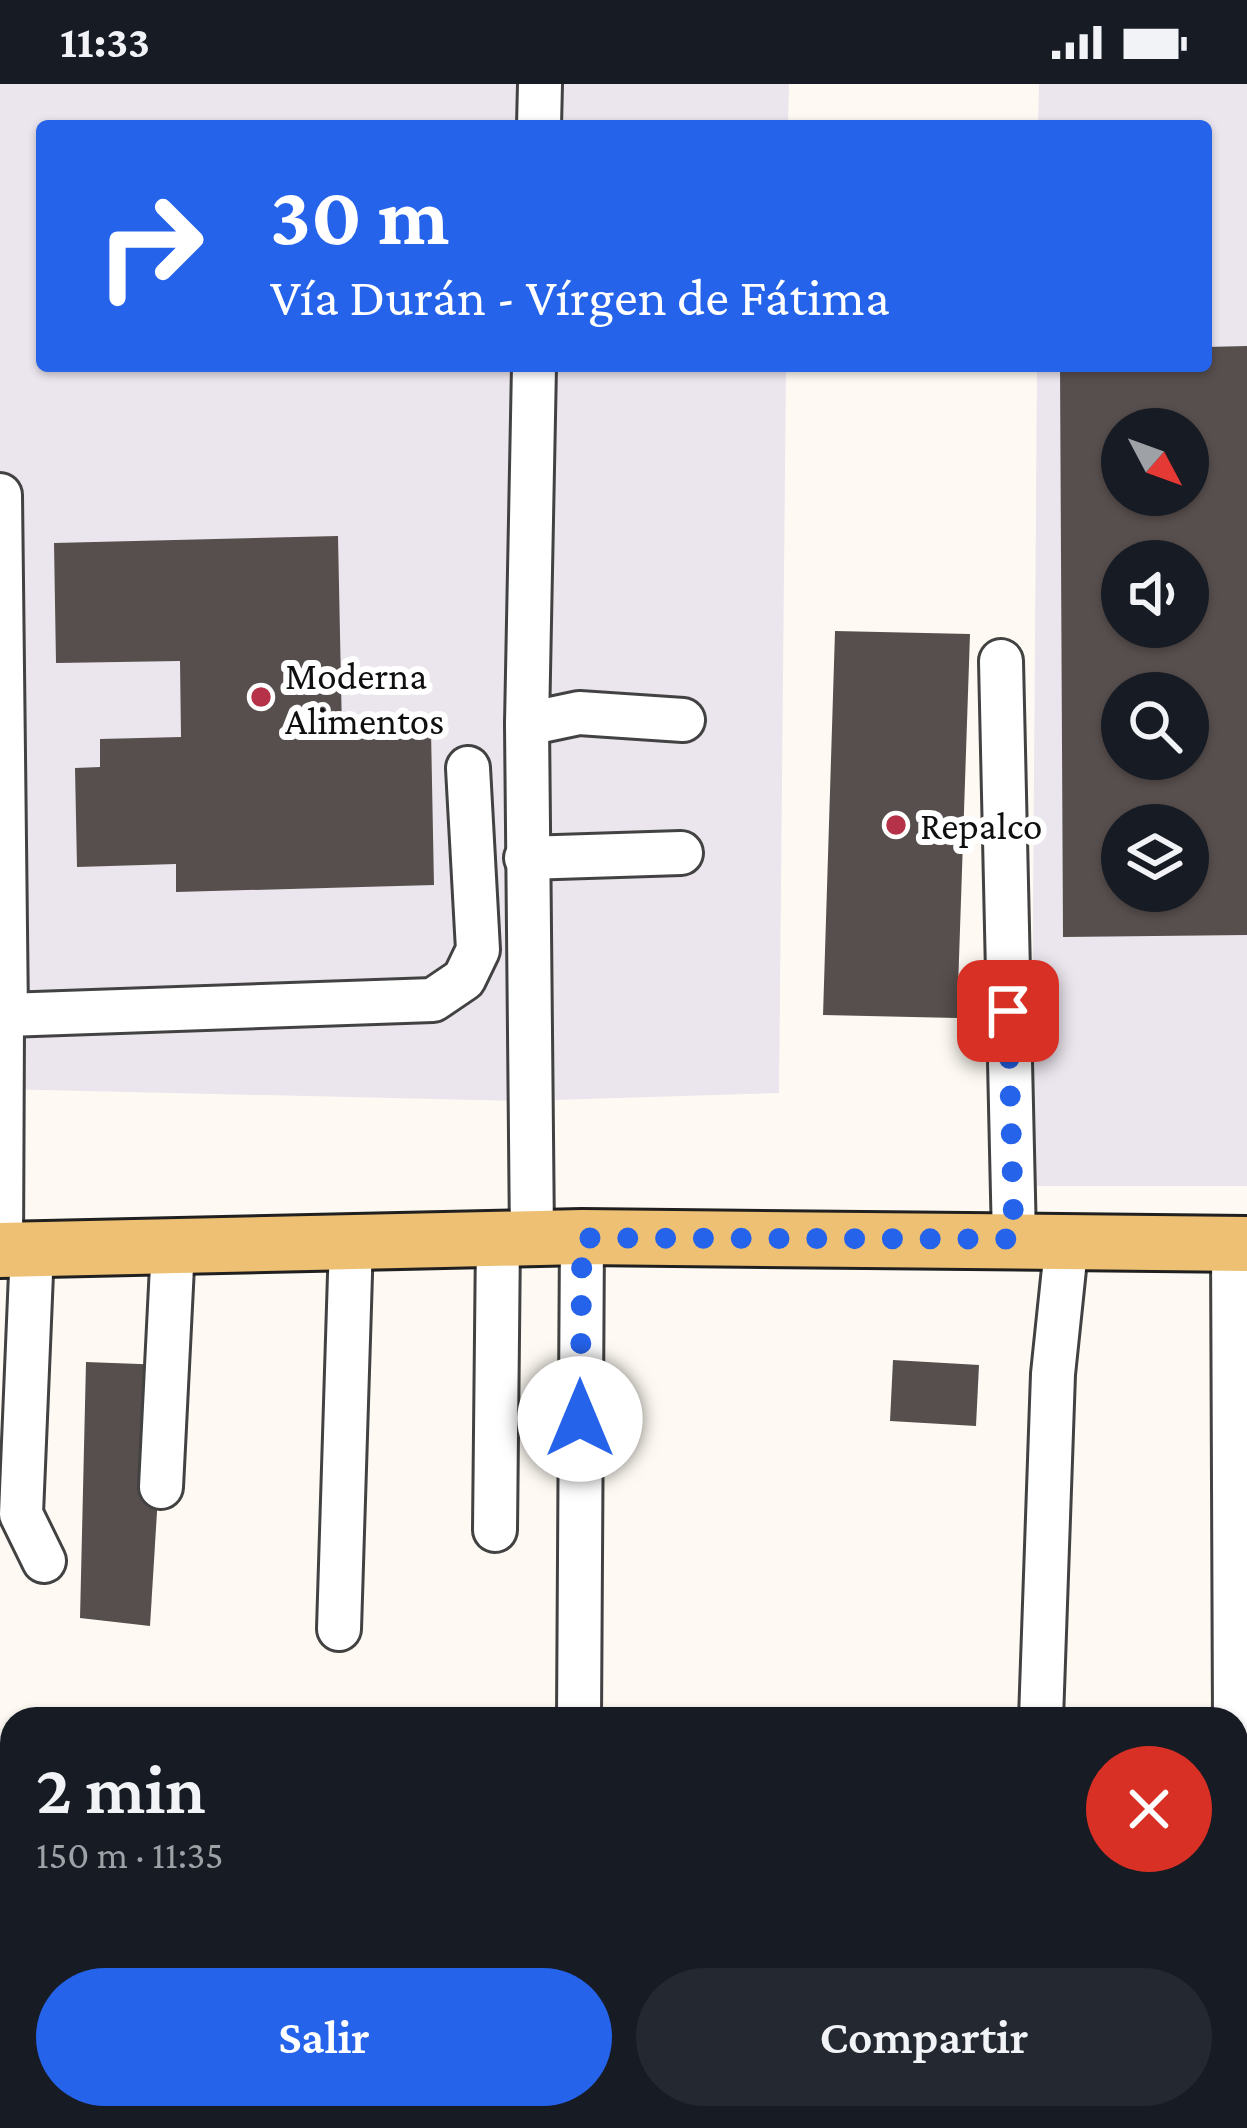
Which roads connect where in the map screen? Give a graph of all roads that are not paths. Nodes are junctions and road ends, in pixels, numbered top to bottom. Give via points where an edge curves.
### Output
1 (540, 84) edge
2 (539, 120) edge
3 (534, 372) edge
4 (0, 495) edge
5 (1001, 661) dead end
6 (683, 720) dead end
7 (526, 724) junction
8 (468, 768) dead end
9 (681, 853) dead end
10 (526, 859) junction
11 (6, 1015) junction
12 (537, 1238) junction
13 (1014, 1239) junction
14 (1067, 1240) junction
15 (351, 1242) junction
16 (1240, 1244) edge
17 (173, 1246) junction
18 (11, 1250) edge
19 (161, 1487) dead end
20 (495, 1530) dead end
21 (1241, 1558) edge
22 (44, 1561) dead end
23 (339, 1629) dead end
24 (578, 1707) edge
25 (1041, 1707) edge
26 (1235, 1707) edge

1 - 2 street
3 - 7 street
4 - 11 street
5 - 13 street
6 - 7 street via 578,713
7 - 10 street
8 - 11 street via 478,950 464,979 433,1000
9 - 10 street
10 - 12 street
11 - 18 street
12 - 13 main road
12 - 15 main road
12 - 20 street
12 - 24 street
13 - 14 main road
14 - 16 main road
14 - 25 street via 1053,1374
15 - 17 main road
15 - 23 street
16 - 21 street
17 - 18 main road
17 - 19 street
18 - 22 street via 21,1514
21 - 26 street

